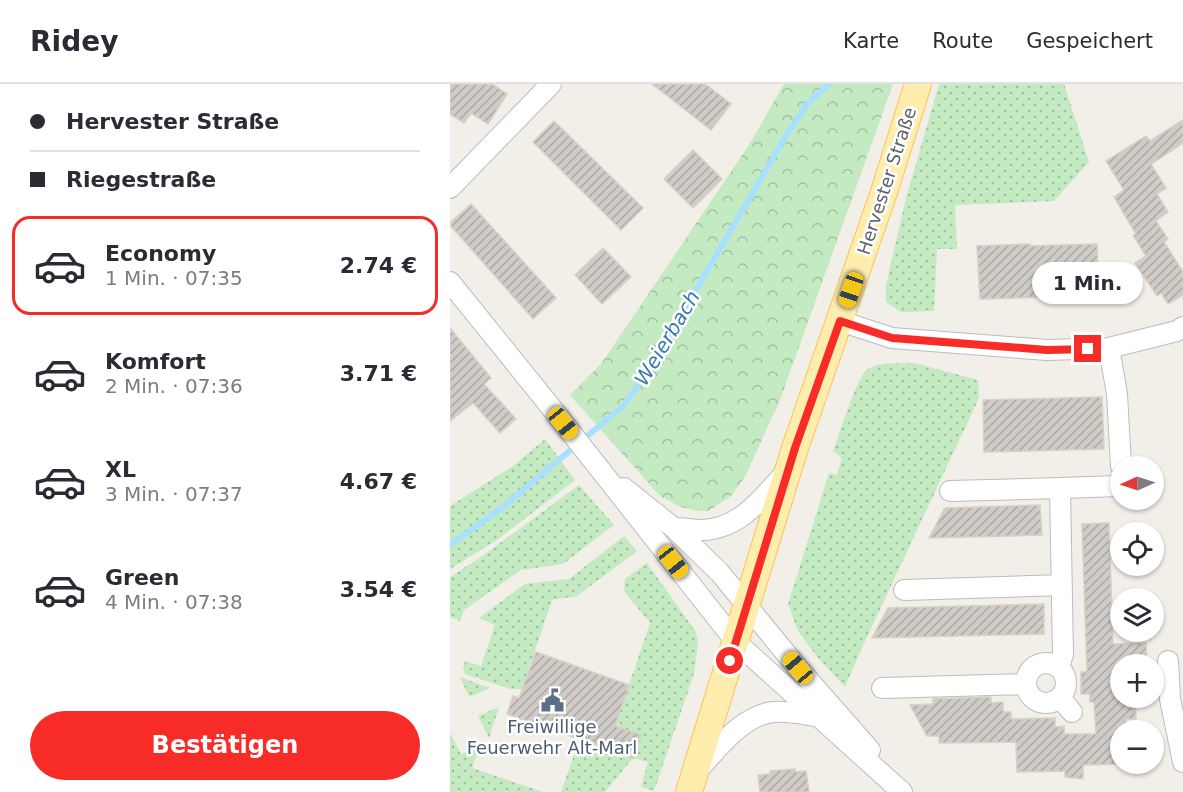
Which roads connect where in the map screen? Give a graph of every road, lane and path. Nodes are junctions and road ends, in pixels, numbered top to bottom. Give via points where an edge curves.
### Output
1 (550, 84) edge
2 (918, 84) edge
3 (450, 188) edge
4 (450, 282) edge
5 (840, 321) junction
6 (1183, 327) edge
7 (1109, 348) junction
8 (1120, 456) edge
9 (594, 462) junction
10 (787, 471) junction
11 (1110, 486) edge
12 (1060, 488) junction
13 (950, 491) dead end
14 (674, 528) junction
15 (1062, 585) junction
16 (904, 590) dead end
17 (747, 606) junction
18 (736, 642) junction
19 (1168, 661) dead end
20 (1059, 667) junction
21 (1026, 684) junction
22 (882, 688) dead end
23 (816, 716) junction
24 (1183, 762) edge
25 (692, 783) edge
26 (902, 792) edge
27 (907, 792) edge

1 - 3 street
2 - 5 main road, Hervester Straße
4 - 9 street
5 - 7 street via 892,338 1047,350
5 - 10 main road, Hervester Straße
6 - 7 street
7 - 8 street via 1117,394
9 - 14 street
9 - 18 street
10 - 14 street via 748,513 734,521 702,530
10 - 17 main road, Hervester Straße
11 - 12 street
12 - 13 street
12 - 15 street
14 - 17 street
15 - 16 street
15 - 20 street via 1063,654
17 - 18 main road, Hervester Straße
17 - 27 street
18 - 23 street
18 - 25 main road, Hervester Straße
19 - 24 street via 1170,699
20 - 21 street via 1037,665 1028,673
20 - 21 street via 1066,682 1066,705 1038,702 1029,695
21 - 22 street
23 - 25 street via 773,712 756,717 733,733
23 - 26 street

